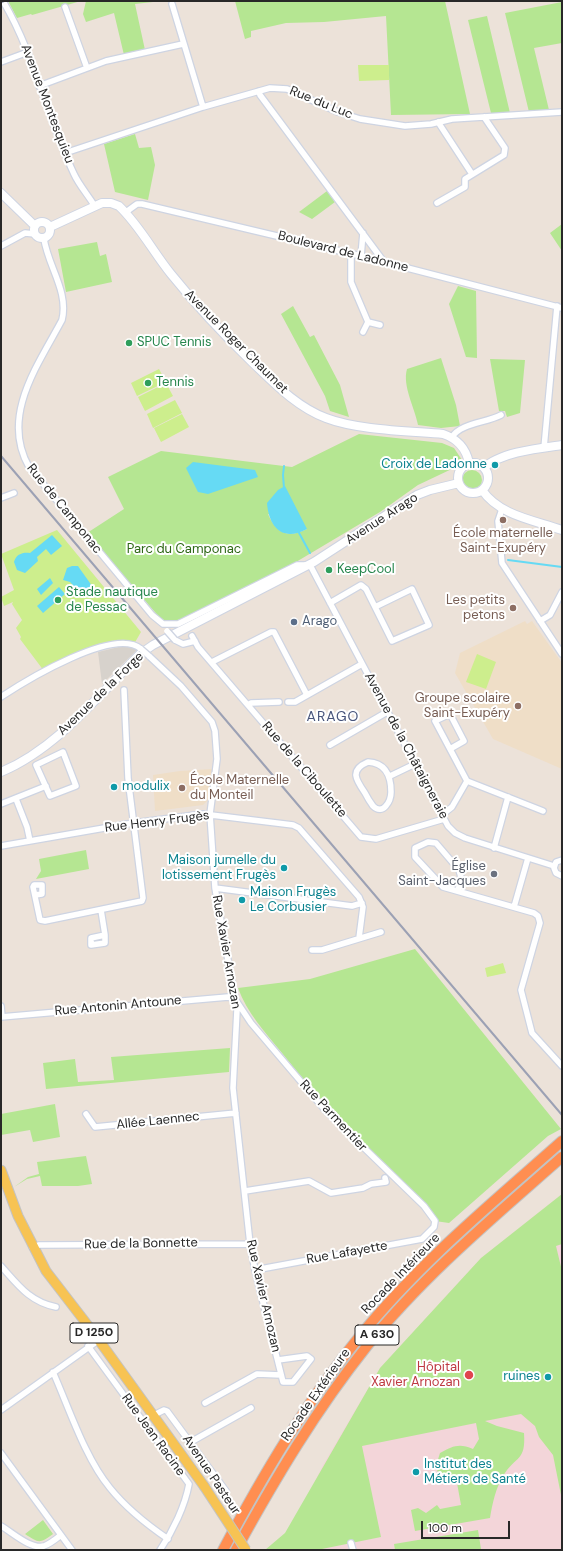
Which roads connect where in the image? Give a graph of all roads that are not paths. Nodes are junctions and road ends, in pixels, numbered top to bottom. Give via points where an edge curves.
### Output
1 (3, 1) edge
2 (172, 4) dead end
3 (65, 8) dead end
4 (184, 44) junction
5 (28, 52) junction
6 (1, 62) edge
7 (87, 68) junction
8 (39, 86) junction
9 (259, 90) junction
10 (203, 107) junction
11 (562, 112) edge
12 (484, 117) junction
13 (438, 122) junction
14 (65, 153) junction
15 (472, 174) junction
16 (1, 193) edge
17 (437, 203) dead end
18 (94, 205) junction
19 (126, 212) junction
20 (50, 227) junction
21 (35, 230) junction
22 (363, 233) junction
23 (44, 239) junction
24 (1, 246) edge
25 (351, 254) junction
26 (360, 256) junction
27 (384, 262) junction
28 (559, 307) edge
29 (368, 322) junction
30 (380, 325) dead end
31 (363, 332) dead end
32 (501, 415) dead end
33 (452, 437) junction
34 (562, 445) edge
35 (544, 448) junction
36 (470, 463) junction
37 (484, 468) junction
38 (459, 483) junction
39 (482, 490) junction
40 (14, 493) dead end
41 (1, 498) edge
42 (502, 509) junction
43 (562, 530) edge
44 (310, 565) junction
45 (562, 592) edge
46 (330, 603) junction
47 (375, 607) junction
48 (540, 621) junction
49 (167, 628) junction
50 (194, 639) joint
51 (562, 654) edge
52 (212, 662) junction
53 (362, 664) junction
54 (124, 690) dead end
55 (307, 695) junction
56 (1, 697) edge
57 (279, 702) dead end
58 (288, 702) dead end
59 (248, 705) junction
60 (387, 712) junction
61 (330, 745) dead end
62 (450, 749) junction
63 (415, 764) junction
64 (1, 772) edge
65 (390, 776) junction
66 (467, 781) junction
67 (46, 786) junction
68 (508, 797) junction
69 (16, 799) junction
70 (1, 804) edge
71 (543, 810) dead end
72 (210, 814) junction
73 (443, 817) junction
74 (133, 823) junction
75 (30, 841) junction
76 (1, 846) edge
77 (494, 848) junction
78 (528, 858) junction
79 (562, 860) edge
80 (554, 866) junction
81 (562, 876) edge
82 (214, 888) junction
83 (458, 891) junction
84 (35, 895) dead end
85 (362, 903) junction
86 (514, 907) junction
87 (101, 910) junction
88 (381, 932) dead end
89 (105, 936) dead end
90 (359, 938) junction
91 (312, 950) dead end
92 (236, 999) junction
93 (1, 1006) edge
94 (1, 1017) edge
95 (562, 1066) edge
96 (236, 1113) junction
97 (86, 1114) dead end
98 (562, 1141) edge
99 (562, 1157) edge
100 (1, 1170) edge
101 (385, 1178) dead end
102 (246, 1191) junction
103 (434, 1227) joint
104 (250, 1244) junction
105 (32, 1247) junction
106 (1, 1266) edge
107 (255, 1270) junction
108 (56, 1307) dead end
109 (99, 1340) junction
110 (88, 1346) junction
111 (278, 1360) junction
112 (53, 1372) junction
113 (281, 1375) junction
114 (205, 1403) dead end
115 (251, 1408) dead end
116 (1, 1410) edge
117 (154, 1415) junction
118 (189, 1443) junction
119 (1, 1453) edge
120 (226, 1491) dead end
121 (1, 1526) edge
122 (61, 1535) junction
123 (168, 1539) junction
124 (351, 1543) dead end
125 (72, 1550) edge
126 (160, 1550) edge
127 (223, 1550) edge
128 (236, 1550) edge
129 (246, 1550) edge
130 (353, 1550) edge

1 - 5 street, Avenue Montesquieu via 17,25
2 - 4 street
3 - 7 street
4 - 7 street via 106,61
4 - 10 street
5 - 6 street
5 - 8 street, Avenue Montesquieu
7 - 8 street
8 - 14 street, Avenue Montesquieu
9 - 10 street, Rue du Luc
9 - 13 street, Rue du Luc via 287,89 360,119 405,126
9 - 22 street via 260,95
10 - 14 street, Rue du Luc
11 - 12 street, Rue du Luc
12 - 13 street, Rue du Luc
12 - 15 street via 505,152
13 - 15 street
14 - 18 street, Avenue Montesquieu via 76,179
15 - 17 street via 465,179 465,187
16 - 21 main road
18 - 19 main road, Avenue Roger Chaumet via 111,203
18 - 20 main road, Avenue Roger Chaumet
19 - 25 street, Boulevard de Ladonne via 137,204 142,204
19 - 33 main road, Avenue Roger Chaumet via 165,267 192,299 240,350 299,404 319,415 343,423
20 - 21 main road via 44,222 39,222
20 - 23 main road via 50,234
21 - 23 main road via 39,238
21 - 24 street
22 - 26 street
22 - 27 street
23 - 49 street, Rue de Camponac via 61,293 63,315 19,404 16,421 20,447 29,467 152,615
25 - 26 street, Boulevard de Ladonne
25 - 29 street via 351,282
26 - 27 street, Boulevard de Ladonne
27 - 28 street, Boulevard de Ladonne
28 - 35 street
29 - 30 street
29 - 31 street
32 - 33 street via 493,420 457,430
33 - 36 main road via 464,448
34 - 35 main road
35 - 37 main road via 501,458
36 - 37 main road via 476,463
36 - 38 main road via 461,469
37 - 39 main road via 488,479
38 - 39 main road via 468,492
38 - 44 main road, Avenue Arago via 417,495
39 - 42 main road
40 - 41 street
42 - 43 main road
42 - 48 street via 498,521 502,563
44 - 46 street, Avenue de la Châtaigneraie
44 - 49 street via 297,565
44 - 64 main road, Avenue de la Forge via 153,645 140,654 47,745 29,758
45 - 48 street via 550,615
46 - 47 street via 361,585 366,589
46 - 53 street, Avenue de la Châtaigneraie
47 - 47 street via 412,589 429,625 392,641
48 - 51 street
49 - 50 street, Rue de Camponac, bridge via 175,640 183,644
50 - 52 street, Rue de la Ciboulette
52 - 55 street via 274,632
52 - 59 street, Rue de la Ciboulette
53 - 55 street
53 - 60 street, Avenue de la Châtaigneraie
54 - 74 street
55 - 58 street via 295,702
56 - 72 street, Rue Xavier Arnozan, bridge via 64,661 94,649 123,643 134,644 181,686 212,722 216,731 217,759
57 - 59 street
59 - 73 street, Rue de la Ciboulette via 361,837 376,839
60 - 61 street
60 - 63 street, Avenue de la Châtaigneraie
62 - 62 street via 436,721 450,714 464,742
62 - 66 street
63 - 65 street
63 - 73 street, Avenue de la Châtaigneraie
65 - 65 street via 382,766 371,762 362,765 356,774 358,783 373,806 378,809 386,807 390,801
66 - 68 street
66 - 73 street
67 - 67 street via 36,765 63,752 76,786 50,796
67 - 69 street
68 - 71 street
68 - 77 street
69 - 70 street
69 - 75 street
72 - 74 street, Rue Henry Frugès
72 - 82 street, Rue Xavier Arnozan
72 - 85 street, Rue Henry Frugès via 293,825 299,828 359,896
73 - 77 street, Avenue de la Châtaigneraie via 451,830 460,836
74 - 75 street, Rue Henry Frugès
74 - 87 street via 142,901
75 - 76 street, Rue Henry Frugès
77 - 78 street, Avenue de la Châtaigneraie
78 - 80 street, Avenue de la Châtaigneraie
78 - 86 street
79 - 80 street
80 - 81 street via 556,873
82 - 85 street via 352,906
82 - 92 street, Rue Xavier Arnozan
83 - 83 street via 461,877 459,870 436,843 428,842 415,848 415,856 440,885
83 - 86 street
84 - 87 street via 40,920
85 - 90 street
86 - 95 street via 534,913 540,920 521,990 532,1032
87 - 89 street
88 - 90 street
90 - 91 street via 322,950
92 - 94 street, Rue Antonin Antoune via 228,997
92 - 96 street, Rue Xavier Arnozan via 233,1088
92 - 103 street, Rue Parmentier via 251,1023 325,1110 424,1206 435,1221
93 - 94 street
96 - 97 street, Allée Laennec via 95,1127
96 - 102 street, Rue Xavier Arnozan
98 - 127 highway, Rocade Intérieure / A 630 via 444,1246 360,1336 319,1388 284,1441
99 - 128 highway, Rocade Extérieure / A 630 via 455,1253 367,1345 299,1440
100 - 105 main road, Avenue Pasteur / D 1250
101 - 102 street via 386,1182 331,1193 309,1181
102 - 104 street, Rue Xavier Arnozan
103 - 107 street, Rue Lafayette via 422,1239
104 - 105 street, Rue de la Bonnette
104 - 107 street, Rue Xavier Arnozan
105 - 109 main road, Avenue Pasteur / D 1250 via 54,1283
106 - 108 street via 29,1296 42,1304
107 - 111 street, Rue Xavier Arnozan
109 - 110 street
109 - 117 main road, Avenue Pasteur / D 1250
110 - 112 street
110 - 123 street, Rue Jean Racine via 189,1484
111 - 113 street, Rue Xavier Arnozan
111 - 113 street, Rue Xavier Arnozan via 307,1356 311,1359 293,1382 283,1382
112 - 116 street
112 - 123 street via 90,1457 109,1488 138,1517
113 - 114 street via 257,1374
115 - 118 street, Avenue Pasteur
117 - 118 street, Avenue Pasteur via 167,1411
117 - 129 main road, Avenue Pasteur / D 1250, bridge
118 - 120 street, Avenue Pasteur
119 - 122 street
121 - 122 street via 40,1547
122 - 125 street
123 - 126 street, Rue Jean Racine
124 - 130 street

